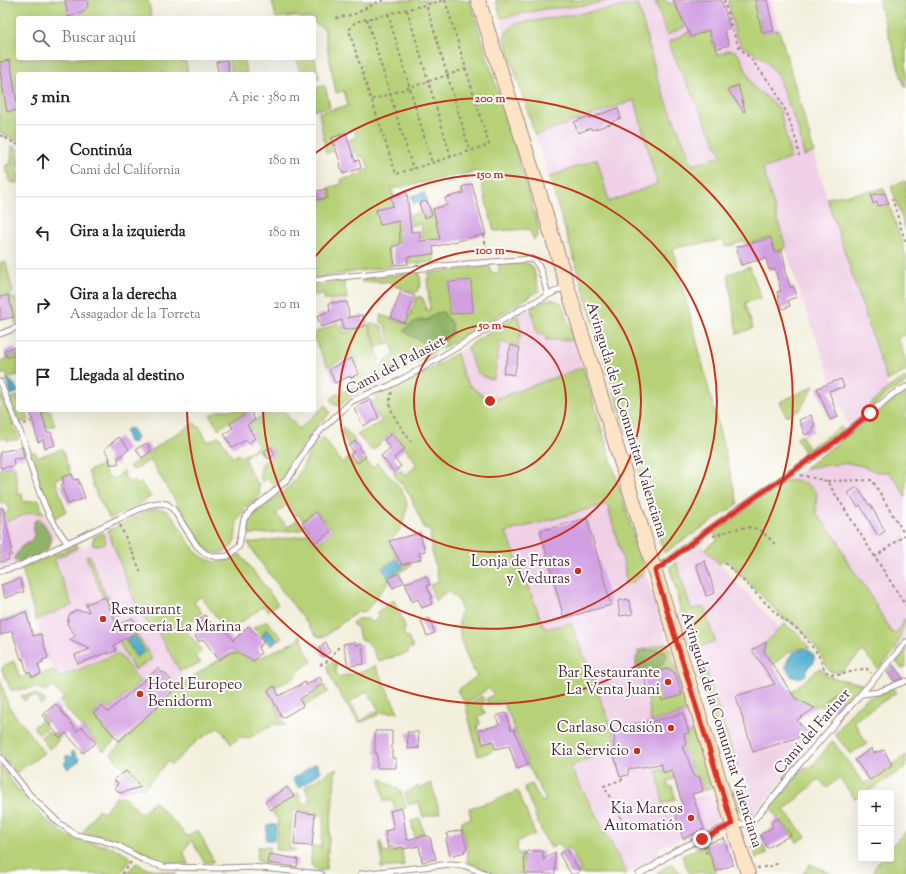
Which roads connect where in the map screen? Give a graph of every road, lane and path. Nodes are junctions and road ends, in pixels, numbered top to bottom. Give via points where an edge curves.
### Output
1 (385, 0) edge
2 (478, 0) edge
3 (724, 0) edge
4 (427, 7) dead end
5 (407, 10) junction
6 (388, 14) junction
7 (336, 18) dead end
8 (367, 19) junction
9 (466, 69) junction
10 (447, 75) junction
11 (429, 81) junction
12 (410, 87) junction
13 (391, 94) junction
14 (371, 100) junction
15 (0, 135) edge
16 (16, 144) edge
17 (470, 151) junction
18 (799, 156) dead end
19 (451, 157) junction
20 (432, 163) junction
21 (414, 169) junction
22 (892, 198) dead end
23 (484, 235) dead end
24 (906, 244) edge
25 (487, 254) dead end
26 (316, 281) edge
27 (566, 286) junction
28 (548, 295) junction
29 (16, 328) edge
30 (0, 334) edge
31 (388, 365) dead end
32 (0, 382) edge
33 (395, 383) junction
34 (906, 387) edge
35 (411, 442) dead end
36 (790, 473) junction
37 (827, 481) junction
38 (118, 520) junction
39 (702, 535) junction
40 (68, 543) junction
41 (775, 544) dead end
42 (875, 557) junction
43 (725, 563) dead end
44 (0, 571) edge
45 (655, 571) junction
46 (141, 572) dead end
47 (906, 606) edge
48 (906, 642) edge
49 (340, 646) dead end
50 (320, 665) dead end
51 (876, 678) junction
52 (906, 681) edge
53 (862, 694) junction
54 (0, 757) edge
55 (623, 779) dead end
56 (732, 824) junction
57 (628, 832) dead end
58 (702, 839) junction
59 (707, 855) dead end
60 (136, 856) junction
61 (779, 863) dead end
62 (747, 872) edge
63 (122, 874) edge
64 (322, 874) edge
65 (361, 874) edge
66 (486, 874) edge
67 (639, 874) edge

1 - 7 path via 355,14
2 - 27 main road, Avinguda de la Comunitat Valenciana via 534,175
3 - 18 path via 739,47 774,88 788,116
4 - 10 path
5 - 6 path
5 - 9 path via 445,0
5 - 11 path
6 - 8 path
6 - 12 path
8 - 13 path
8 - 14 path via 355,22 349,30
9 - 10 path
9 - 17 path via 489,145
10 - 11 path
10 - 17 path
11 - 12 path
11 - 19 path
12 - 13 path
12 - 20 path
13 - 14 path
13 - 21 path
14 - 21 path via 396,174
15 - 16 path
17 - 19 path
19 - 20 path
20 - 21 path
22 - 24 path
23 - 25 path
26 - 28 lane via 441,266 532,259 538,265
27 - 28 lane, Camí del Palasiet
27 - 45 main road, Avinguda de la Comunitat Valenciana
28 - 33 lane, Camí del Palasiet
29 - 30 lane
31 - 33 path
32 - 40 lane via 28,452 48,515
33 - 35 path via 389,400 393,414
33 - 38 lane, Camí del Palasiet via 352,401 321,430 307,447 290,476 244,519 239,546 228,556 217,558 206,554 197,546 173,509 166,504 148,505
34 - 36 lane via 893,394 836,441
36 - 37 path
36 - 39 lane
37 - 42 path
37 - 42 path via 872,480 905,536
38 - 40 lane, Camí del Palasiet
38 - 46 path
39 - 41 path via 710,537 750,527 761,531
39 - 45 lane
40 - 44 lane, Camí del Palasiet via 19,566
42 - 47 path
43 - 51 path via 780,617 800,631 818,654 825,671 839,675 866,668
45 - 56 main road, Avinguda de la Comunitat Valenciana
48 - 51 lane, Camí del Fariner
49 - 50 path via 330,660
51 - 53 lane, Camí del Fariner
52 - 53 lane via 878,692
53 - 56 lane, Camí del Fariner via 750,824
54 - 60 lane via 30,795 59,823 76,835 119,846
55 - 57 path via 604,786
56 - 58 lane
56 - 62 main road, Avinguda de la Comunitat Valenciana
58 - 59 path
58 - 67 lane via 675,851
60 - 63 path
60 - 64 lane via 164,868 252,867
61 - 62 path
65 - 66 lane via 460,864

